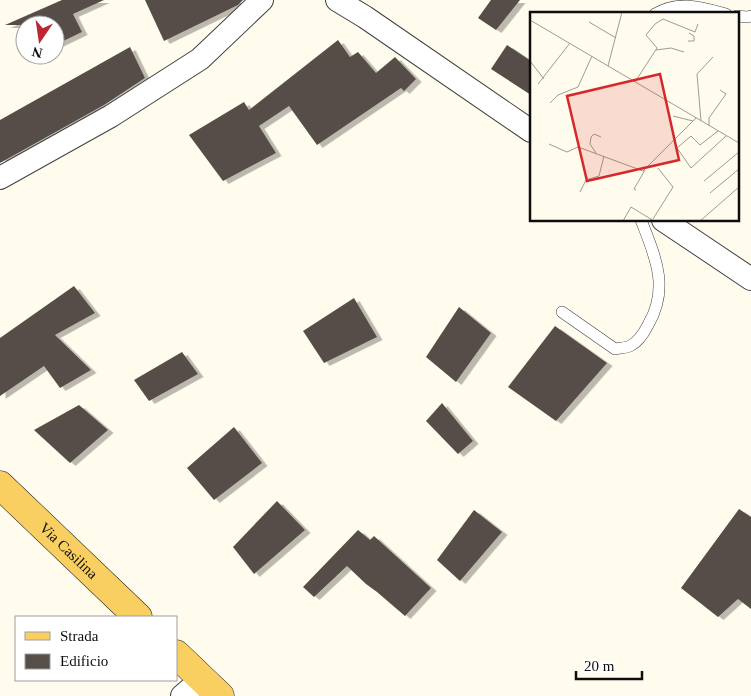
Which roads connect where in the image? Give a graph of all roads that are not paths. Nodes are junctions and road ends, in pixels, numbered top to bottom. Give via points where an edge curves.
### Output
1 (262, 0) edge
2 (337, 0) edge
3 (658, 12) edge
4 (719, 12) edge
5 (738, 16) edge
6 (751, 16) edge
7 (530, 130) edge
8 (0, 178) edge
9 (641, 221) edge
10 (664, 221) edge
11 (751, 280) edge
12 (562, 312) dead end
13 (0, 485) edge
14 (137, 616) edge
15 (178, 657) edge
16 (201, 690) edge

1 - 8 street via 200,59 111,116
2 - 7 street
3 - 4 lane via 679,5
5 - 6 lane
9 - 12 lane via 652,246 659,282 658,299 642,336 630,346 615,349
10 - 11 street
13 - 14 main road, Via Casilina
15 - 16 main road

